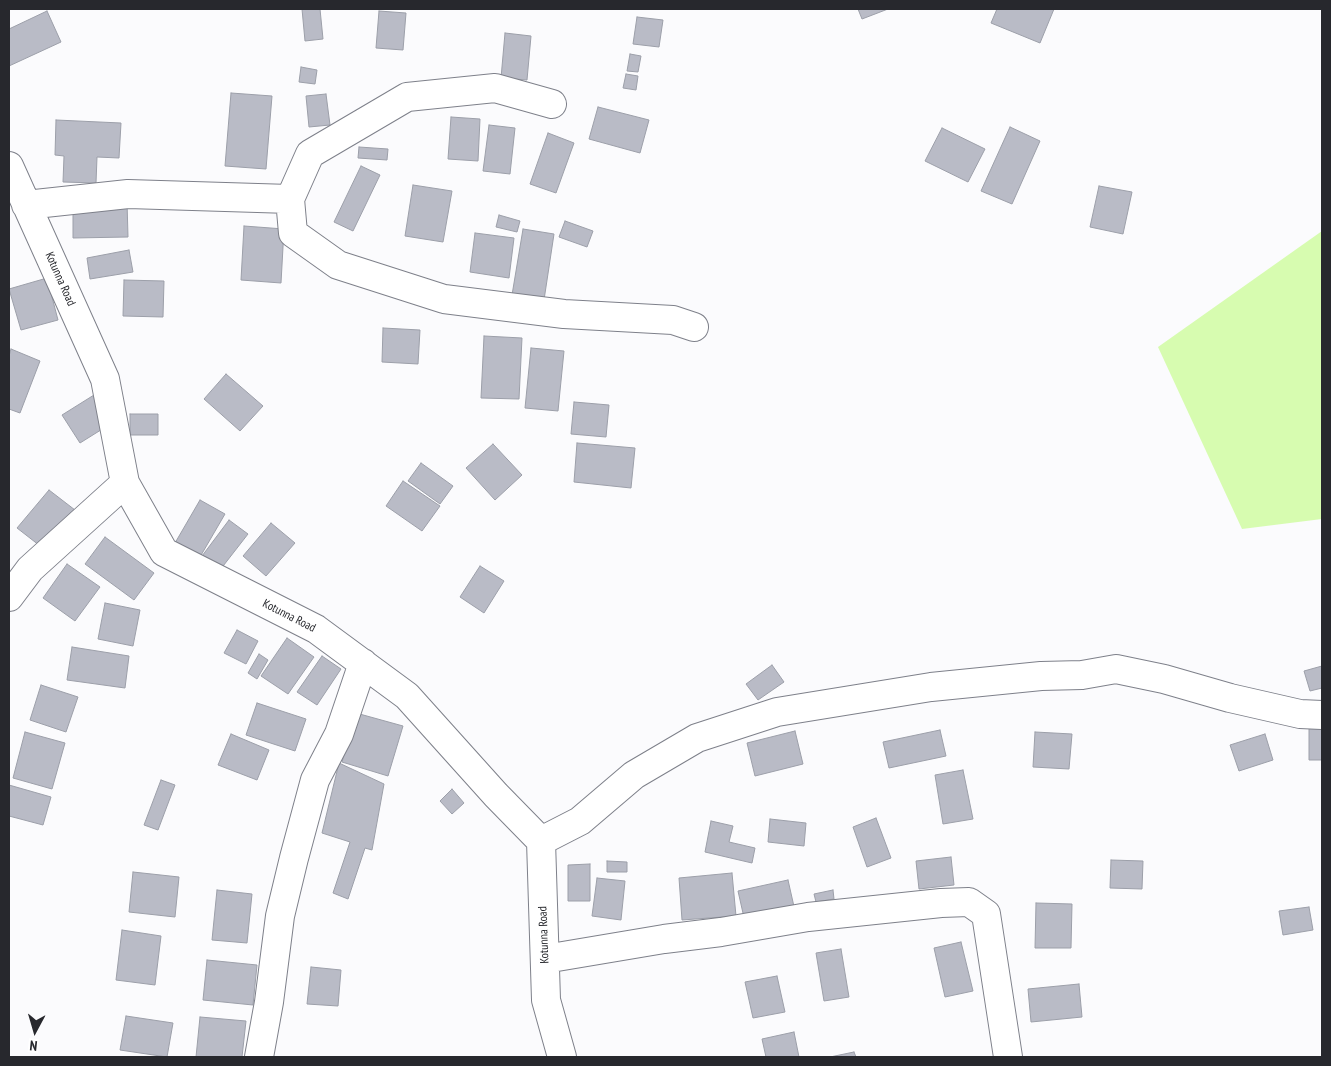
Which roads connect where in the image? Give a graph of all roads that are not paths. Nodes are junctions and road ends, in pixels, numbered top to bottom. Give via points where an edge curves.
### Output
1 (552, 104) dead end
2 (9, 166) edge
3 (290, 199) junction
4 (26, 205) junction
5 (694, 327) dead end
6 (126, 482) junction
7 (9, 597) edge
8 (363, 663) junction
9 (1322, 715) edge
10 (541, 841) junction
11 (545, 958) junction
12 (260, 1057) edge
13 (562, 1057) edge
14 (1008, 1057) edge

1 - 3 street via 495,88 407,97 310,154
2 - 4 street, Kotunna Road
3 - 4 street via 128,194
3 - 5 street via 293,234 338,264 444,299 564,314 673,320
4 - 6 street, Kotunna Road via 105,379
6 - 7 street via 30,569
6 - 8 street, Kotunna Road via 164,552 316,629
8 - 10 street, Kotunna Road via 407,696
8 - 12 street via 339,734 315,780 294,858 280,916
9 - 10 street via 1300,714 1116,669 1082,675 931,687 777,712 697,738 634,775 580,821
10 - 11 street, Kotunna Road
11 - 13 street, Kotunna Road via 546,1000
11 - 14 street via 808,916 969,902 986,914

